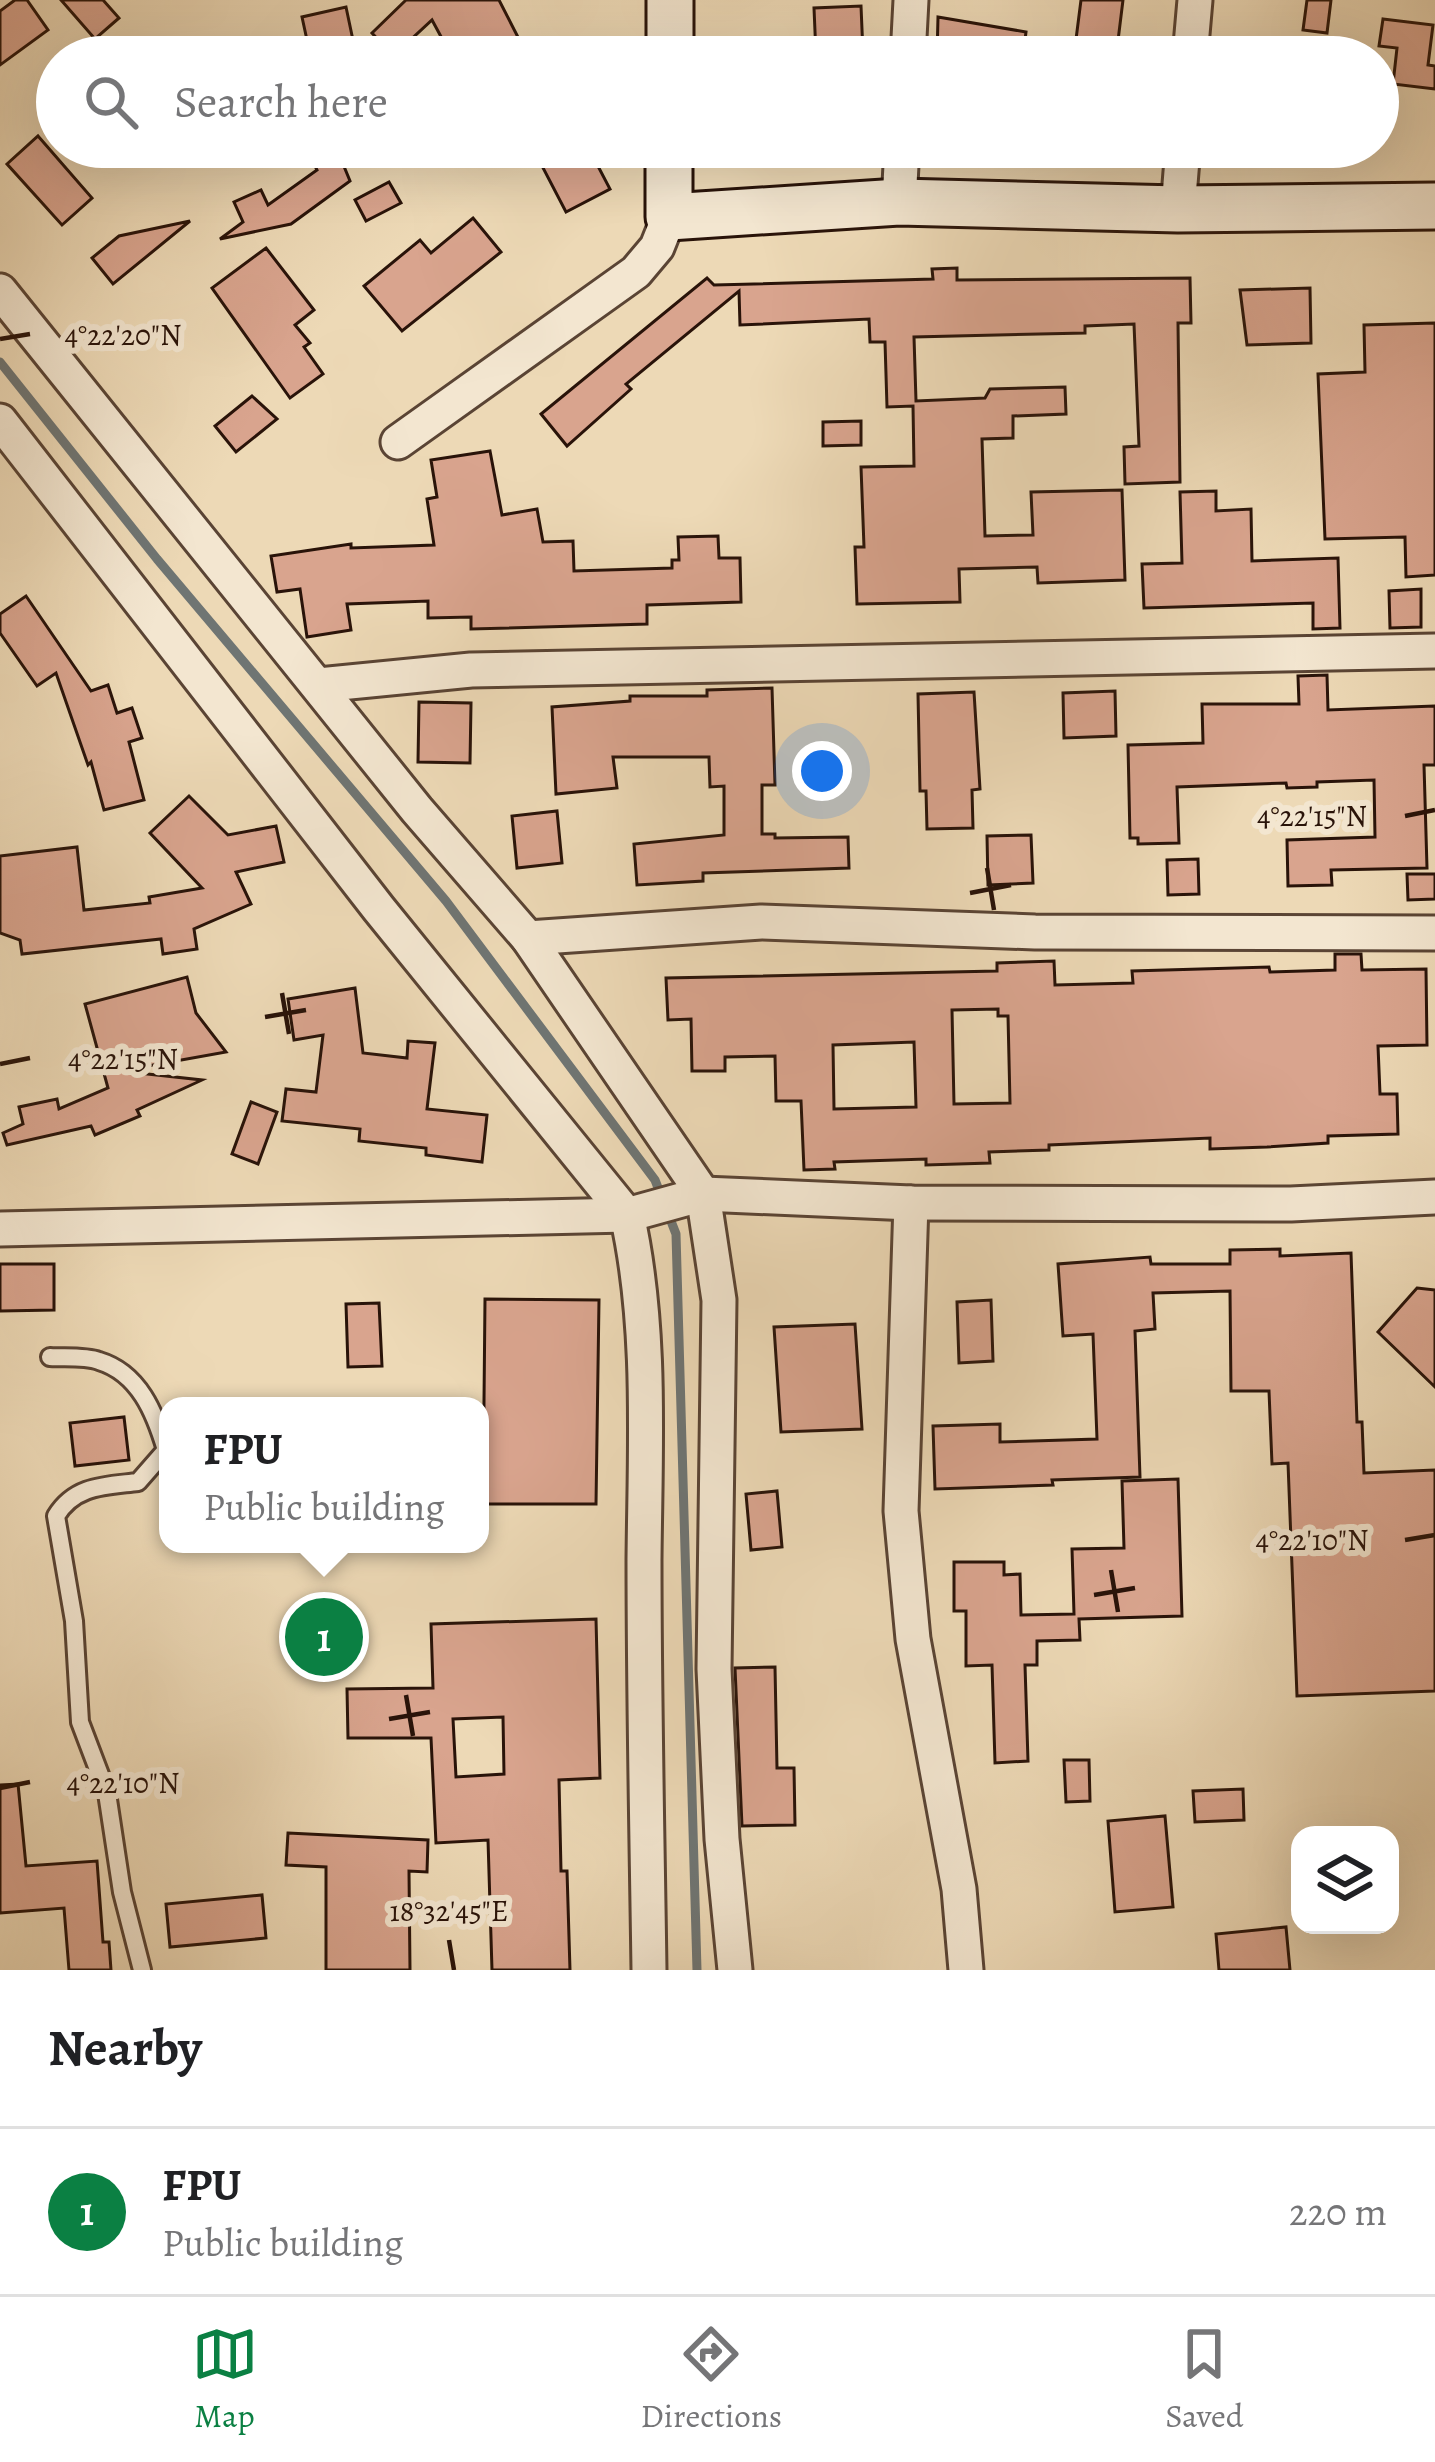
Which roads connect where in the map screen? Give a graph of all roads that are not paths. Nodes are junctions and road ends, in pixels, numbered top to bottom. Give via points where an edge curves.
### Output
1 (670, 0) edge
2 (911, 0) edge
3 (1195, 0) edge
4 (670, 36) edge
5 (909, 36) edge
6 (1192, 36) edge
7 (669, 168) edge
8 (900, 168) edge
9 (1181, 168) edge
10 (898, 202) junction
11 (1435, 206) edge
12 (1178, 209) junction
13 (669, 217) junction
14 (0, 291) edge
15 (0, 422) edge
16 (398, 442) dead end
17 (1435, 651) edge
18 (319, 685) junction
19 (1435, 933) edge
20 (528, 938) junction
21 (704, 1194) junction
22 (1435, 1197) edge
23 (911, 1203) junction
24 (627, 1215) junction
25 (0, 1229) edge
26 (50, 1357) dead end
27 (159, 1426) edge
28 (159, 1458) edge
29 (142, 1970) edge
30 (650, 1970) edge
31 (734, 1970) edge
32 (966, 1970) edge

1 - 4 street
2 - 5 street
3 - 6 street
7 - 13 street
8 - 10 street
9 - 12 street
10 - 12 street
10 - 13 street
11 - 12 street
13 - 16 street via 636,272
14 - 18 street
15 - 24 street
17 - 18 street via 471,670
18 - 20 street
19 - 20 street via 761,922
20 - 21 street
21 - 23 street
21 - 24 street
21 - 31 street via 719,1300 714,1669
22 - 23 street
23 - 32 street via 901,1511 913,1639
24 - 25 street
24 - 30 street via 638,1264 645,1433
26 - 27 lane via 99,1360 133,1381
28 - 29 lane via 138,1482 67,1499 56,1516 80,1722 107,1793

